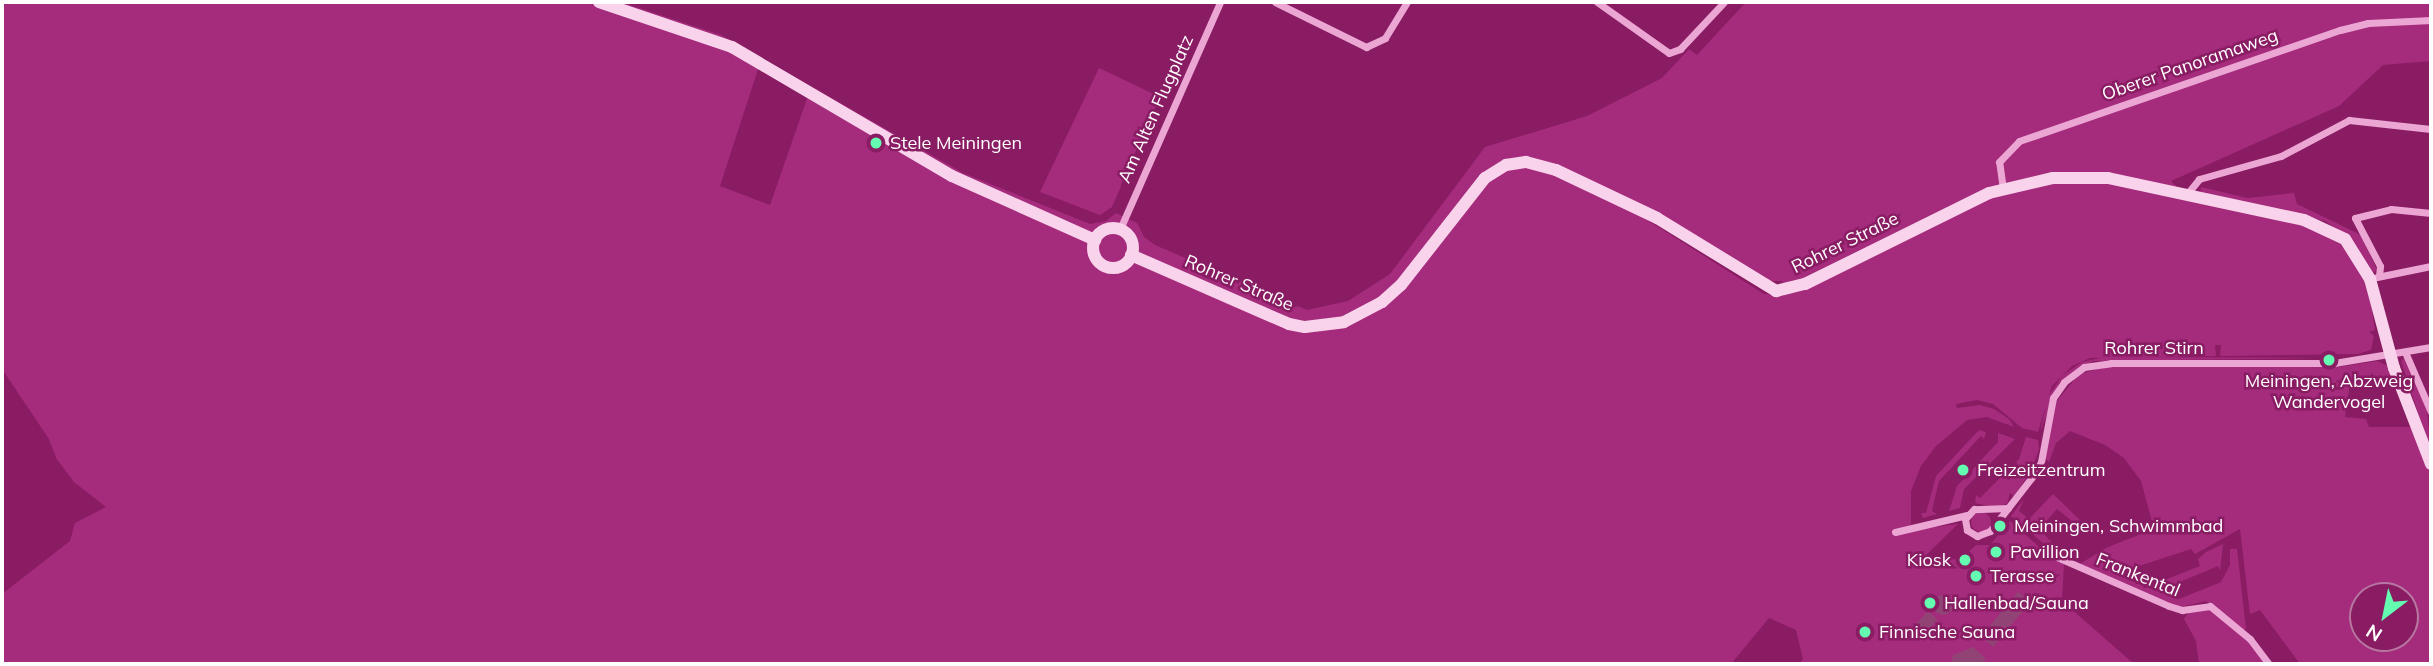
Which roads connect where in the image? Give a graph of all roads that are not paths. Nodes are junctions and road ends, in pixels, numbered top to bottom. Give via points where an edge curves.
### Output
1 (599, 2) edge
2 (1220, 2) edge
3 (1275, 2) edge
4 (1407, 2) edge
5 (1597, 2) edge
6 (1724, 2) edge
7 (2431, 20) edge
8 (2431, 129) edge
9 (2003, 189) junction
10 (2187, 194) junction
11 (2431, 214) edge
12 (1120, 229) junction
13 (1095, 240) junction
14 (1131, 255) junction
15 (2431, 266) edge
16 (2374, 277) junction
17 (2431, 348) edge
18 (2405, 352) junction
19 (2390, 355) junction
20 (2431, 412) edge
21 (2431, 464) edge
22 (2008, 508) junction
23 (1967, 515) junction
24 (1895, 532) dead end
25 (2057, 557) dead end
26 (2269, 664) edge

1 - 13 main road via 743,53 952,176
2 - 12 street, Am Alten Flugplatz
3 - 4 street via 1366,47 1385,38
5 - 6 street via 1670,53 1680,49
7 - 9 street, Oberer Panoramaweg via 2368,23 2340,30 2013,143 1999,162
8 - 10 street via 2349,120 2281,156 2199,179
9 - 10 main road, Rohrer Straße via 2075,176
9 - 14 main road, Rohrer Straße via 1805,284 1776,291 1619,199 1544,166 1506,164 1485,178 1418,266 1382,302 1344,322 1324,326 1281,321
10 - 16 main road, Rohrer Straße via 2321,225 2352,247
11 - 16 street via 2391,209 2355,218 2380,266
12 - 13 main road via 1107,228
12 - 14 main road via 1132,242
13 - 14 main road via 1095,256 1107,266 1121,266
15 - 16 street
16 - 19 main road, Rohrer Straße
17 - 18 street, Rohrer Stirn
18 - 19 street, Rohrer Stirn
18 - 20 street
19 - 21 main road, Rohrer Straße
19 - 22 street, Rohrer Stirn via 2334,363 2111,362 2084,367 2056,392 2041,462
22 - 23 street via 1978,508
22 - 23 street, Rohrer Stirn via 1982,536 1967,530
23 - 24 street
25 - 26 street, Frankental via 2169,606 2182,610 2210,606 2250,639

